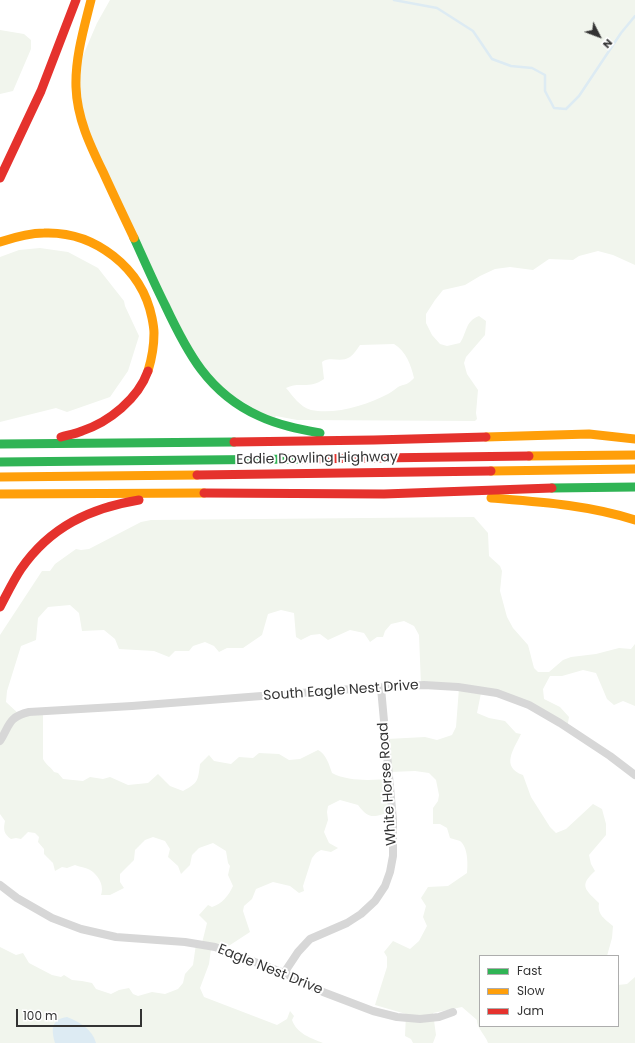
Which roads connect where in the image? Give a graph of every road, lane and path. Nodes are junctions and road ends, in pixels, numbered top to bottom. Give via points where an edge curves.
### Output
1 (76, 0) edge
2 (90, 0) edge
3 (0, 178) edge
4 (0, 242) edge
5 (635, 433) edge
6 (589, 434) junction
7 (635, 439) edge
8 (374, 440) junction
9 (0, 444) edge
10 (635, 455) edge
11 (0, 462) edge
12 (635, 469) edge
13 (0, 476) edge
14 (635, 487) edge
15 (238, 493) junction
16 (0, 494) edge
17 (384, 494) junction
18 (635, 520) edge
19 (0, 607) edge
20 (381, 688) junction
21 (0, 742) edge
22 (635, 775) edge
23 (0, 885) edge
24 (284, 973) junction
25 (453, 1012) dead end

1 - 3 highway via 41,91
2 - 8 highway via 75,76 79,118 148,270 193,361 206,378 226,396 269,421 310,432
4 - 9 highway via 27,233 47,231 76,236 102,247 128,268 143,291 153,316 154,335 151,360 142,384 130,401 116,414 78,433
5 - 6 highway
6 - 7 highway
6 - 8 highway
8 - 9 highway
10 - 11 highway, Eddie Dowling Highway
12 - 13 highway, Eddie Dowling Highway
14 - 17 highway
15 - 16 highway
15 - 17 highway
15 - 19 highway via 125,502 77,518 50,536 35,551 16,576
17 - 18 highway via 476,497 558,504 599,510
20 - 21 street, South Eagle Nest Drive via 24,713 11,721
20 - 22 street, South Eagle Nest Drive via 424,685 497,693 542,712
20 - 24 street, White Horse Road via 393,820 393,856 390,872 375,901 347,924 310,939
23 - 24 street, Eagle Nest Drive via 52,918 81,929 116,937 215,947
24 - 25 street, Eagle Nest Drive via 323,992 397,1017 420,1019

